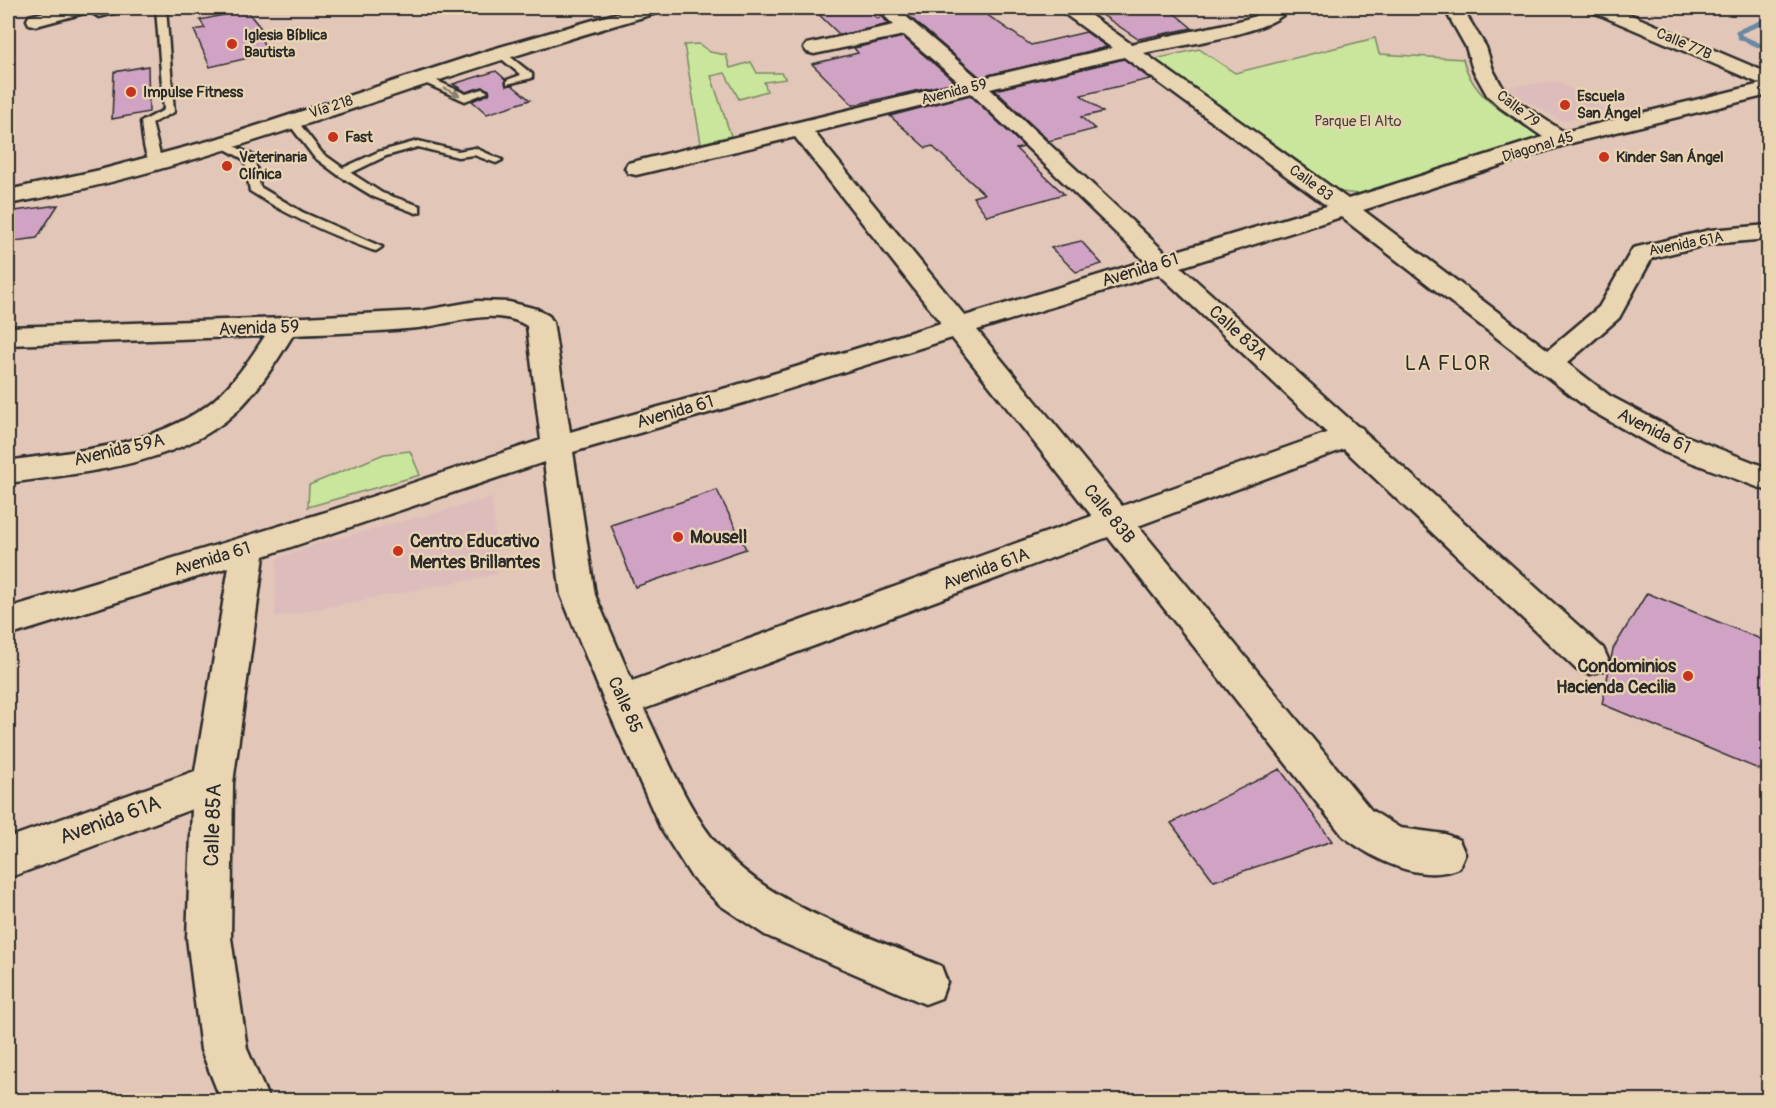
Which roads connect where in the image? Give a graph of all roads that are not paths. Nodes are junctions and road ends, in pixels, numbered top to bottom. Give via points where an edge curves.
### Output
1 (81, 8) edge
2 (129, 8) edge
3 (161, 8) edge
4 (653, 8) edge
5 (885, 8) edge
6 (1069, 8) edge
7 (1453, 8) edge
8 (1600, 8) edge
9 (1277, 12) edge
10 (99, 14) dead end
11 (36, 20) dead end
12 (908, 27) junction
13 (814, 48) dead end
14 (1130, 50) junction
15 (500, 53) junction
16 (422, 78) junction
17 (1768, 80) edge
18 (511, 82) dead end
19 (976, 87) junction
20 (1768, 89) edge
21 (483, 92) dead end
22 (291, 120) junction
23 (801, 130) junction
24 (1560, 139) junction
25 (224, 144) junction
26 (496, 160) dead end
27 (156, 163) junction
28 (636, 168) dead end
29 (342, 173) junction
30 (8, 197) edge
31 (1345, 208) junction
32 (416, 209) dead end
33 (1768, 232) edge
34 (376, 247) dead end
35 (1162, 263) junction
36 (509, 309) joint
37 (958, 326) junction
38 (285, 327) junction
39 (8, 336) edge
40 (1550, 363) junction
41 (1351, 435) junction
42 (558, 446) junction
43 (8, 472) edge
44 (1768, 480) edge
45 (1116, 522) junction
46 (249, 547) junction
47 (8, 622) edge
48 (1590, 659) dead end
49 (622, 701) junction
50 (213, 783) junction
51 (1445, 854) dead end
52 (8, 858) edge
53 (925, 982) dead end
54 (245, 1101) edge

1 - 11 street
2 - 10 lane
3 - 27 lane via 169,112 146,122
4 - 15 street, Vía 218
5 - 12 street, Calle 83A
6 - 14 street, Calle 83
7 - 24 street, Calle 79 via 1476,47 1494,91
8 - 17 street, Calle 77B
9 - 14 street, Avenida 59 via 1247,25
12 - 13 street
12 - 19 street, Calle 83A
14 - 19 street, Avenida 59
14 - 31 street, Calle 83
15 - 16 street, Vía 218
15 - 18 lane via 528,76
16 -> 21 lane via 465,98
16 - 22 street, Vía 218
19 - 23 street, Avenida 59
19 - 35 street, Calle 83A
20 - 24 street, Diagonal 45
22 - 25 street, Vía 218
22 - 29 lane via 318,155
23 - 28 street, Avenida 59
23 - 37 street, Calle 83B
24 - 31 street, Diagonal 45
25 - 27 street, Vía 218
25 - 34 lane via 250,158 254,189 280,207
26 - 29 lane via 475,151 458,154 418,144 382,154
27 - 30 street, Vía 218
29 - 32 lane via 378,195
31 - 35 street, Avenida 61
31 - 40 street, Calle 83
33 - 40 street, Avenida 61A via 1710,237 1642,253 1610,312
35 - 37 street, Avenida 61
35 - 41 street, Calle 83A
36 - 38 street, Avenida 59
36 - 42 street, Calle 85 via 540,322
37 - 42 street, Avenida 61
37 - 45 street, Calle 83B
38 - 39 street, Avenida 59
38 - 43 street, Avenida 59A via 252,376 223,408 164,443
40 - 44 street, Avenida 61 via 1600,403 1675,444
41 - 45 street, Avenida 61A
41 - 48 street, Calle 83A
42 - 46 street, Avenida 61
42 - 49 street, Calle 85 via 578,595
45 - 49 street, Avenida 61A
45 - 51 street, Calle 83B via 1358,823 1382,842 1415,852
46 - 47 street, Avenida 61
46 - 50 street, Calle 85A
49 - 53 street, Calle 85 via 675,816 706,862 735,890 780,920
50 - 52 street, Avenida 61A
50 - 54 street, Calle 85A via 209,938 224,1050

